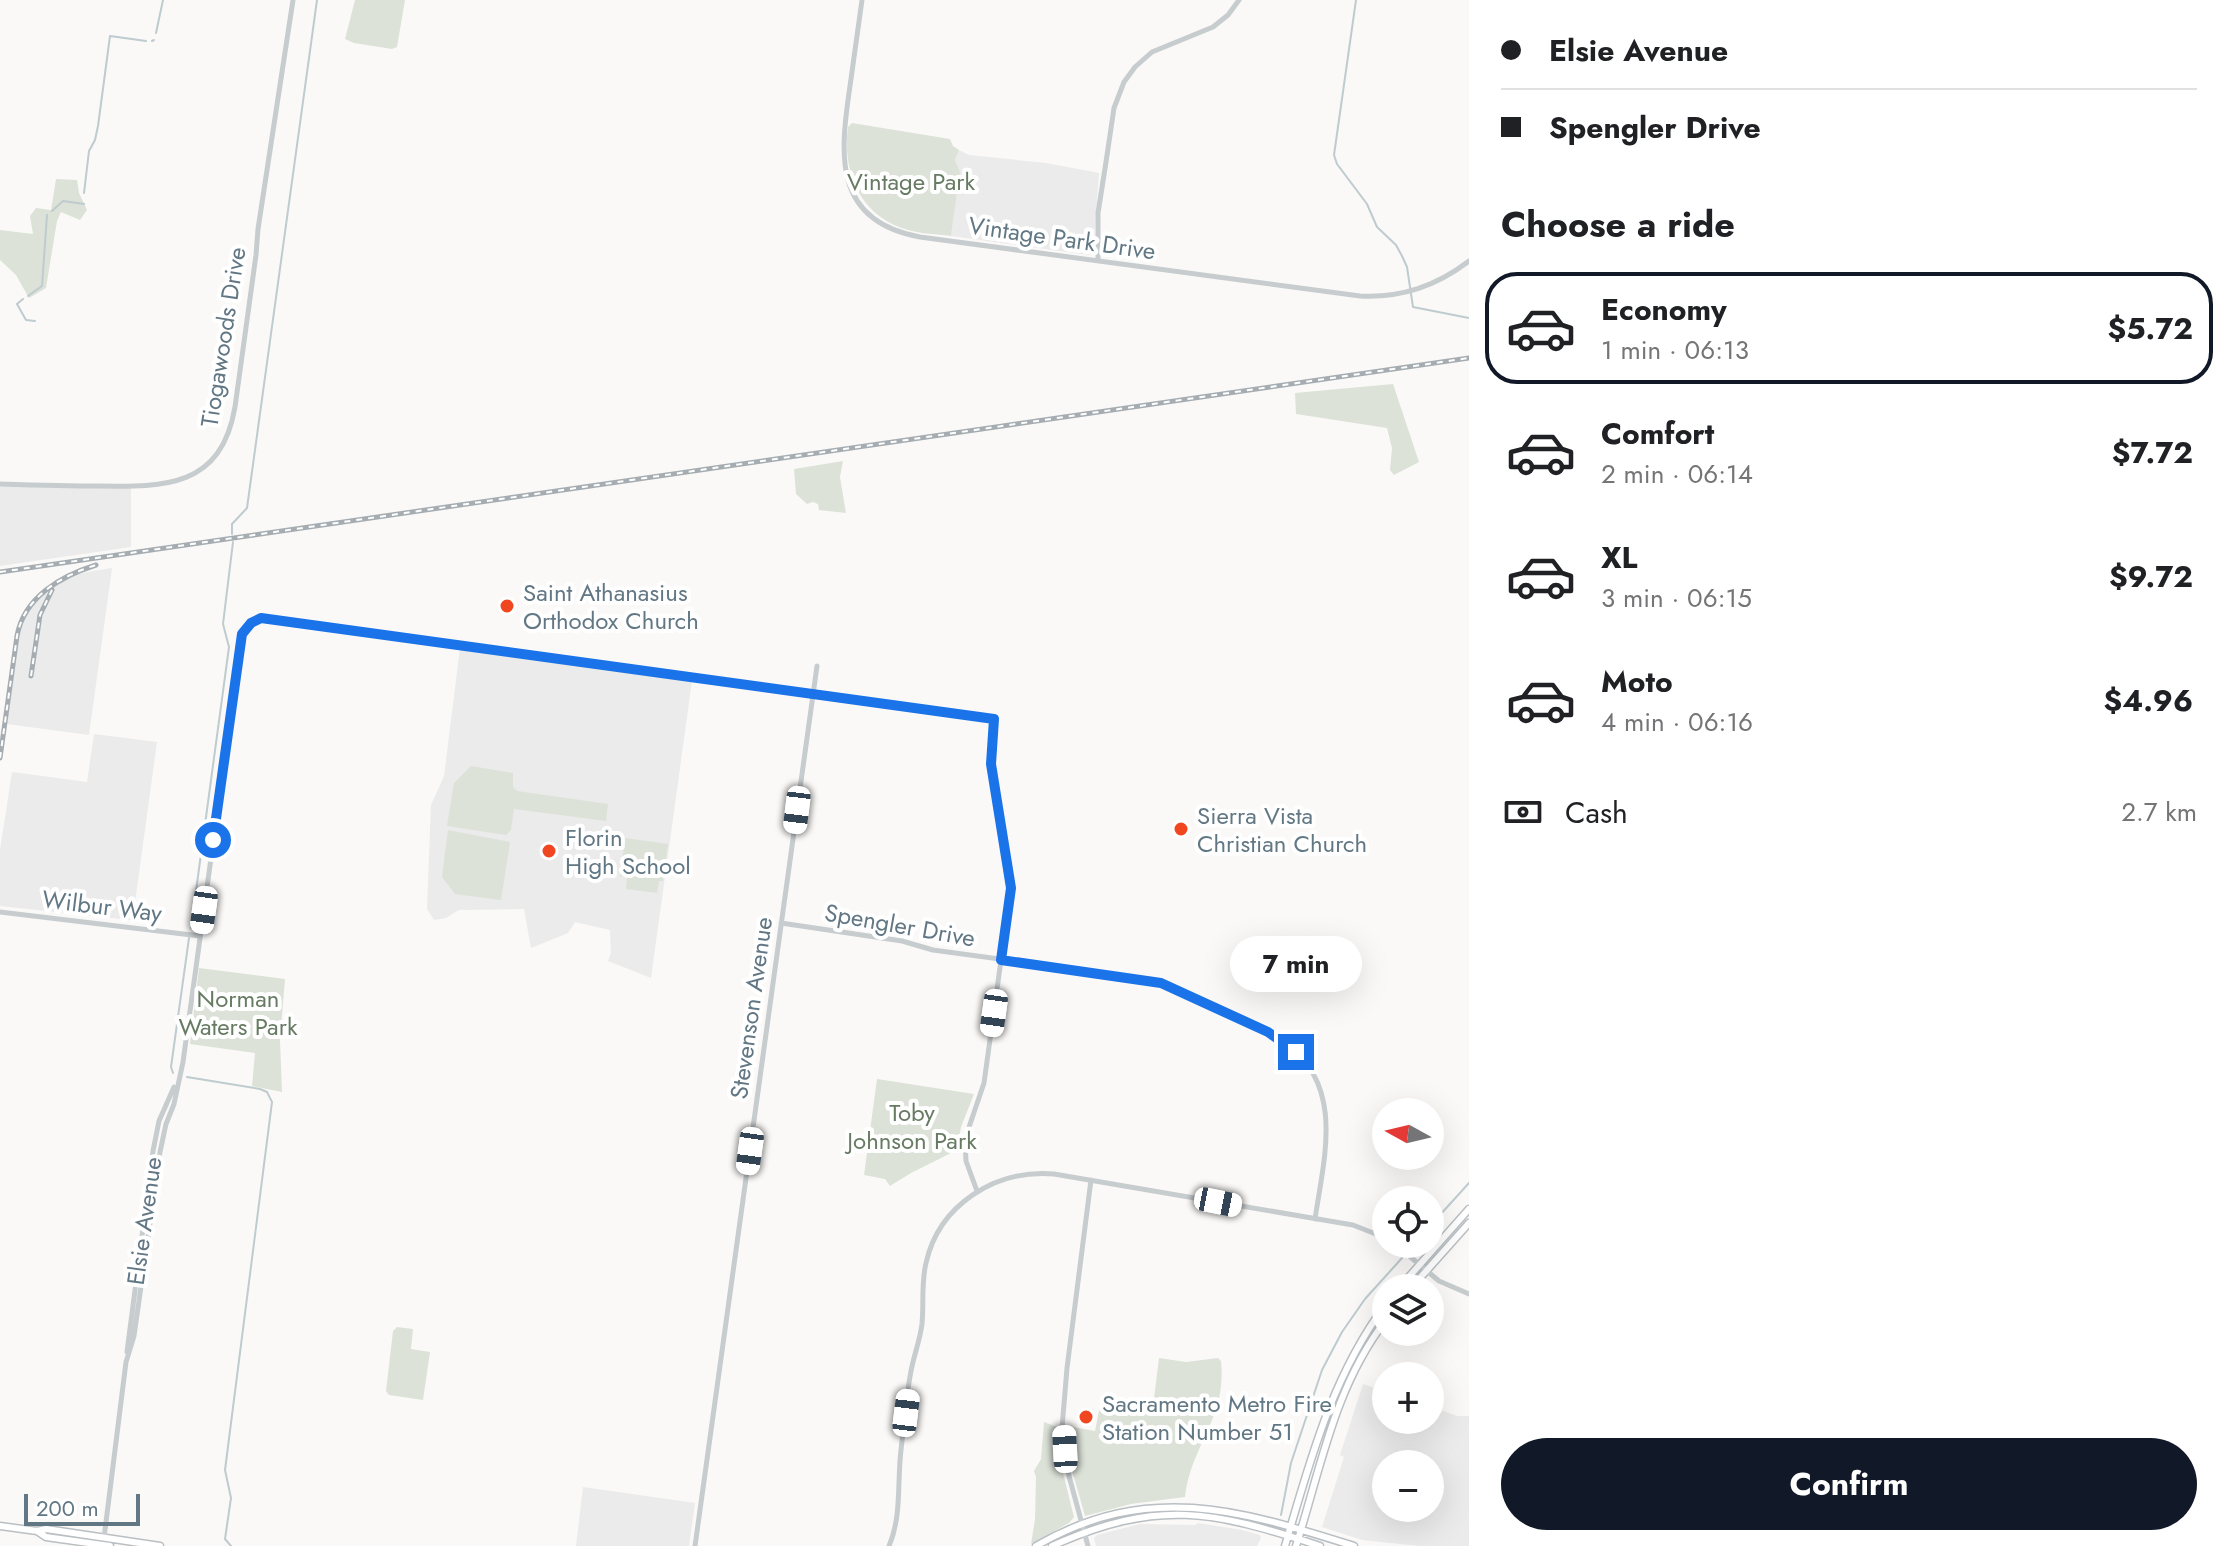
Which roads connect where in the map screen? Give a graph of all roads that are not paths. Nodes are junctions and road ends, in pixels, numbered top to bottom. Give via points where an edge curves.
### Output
1 (293, 0) edge
2 (862, 0) edge
3 (1239, 0) edge
4 (1098, 260) junction
5 (1469, 261) edge
6 (0, 484) edge
7 (817, 666) dead end
8 (813, 694) junction
9 (0, 912) edge
10 (781, 923) junction
11 (200, 936) junction
12 (1001, 960) junction
13 (1091, 1180) junction
14 (977, 1191) junction
15 (1469, 1209) edge
16 (1315, 1219) junction
17 (1469, 1223) edge
18 (1372, 1232) edge
19 (1413, 1258) edge
20 (1420, 1266) junction
21 (1426, 1272) junction
22 (1412, 1274) edge
23 (1469, 1294) edge
24 (1372, 1324) edge
25 (1372, 1340) edge
26 (1081, 1524) junction
27 (0, 1526) edge
28 (1291, 1526) junction
29 (1301, 1530) junction
30 (1083, 1533) junction
31 (1288, 1535) junction
32 (1297, 1542) edge
33 (105, 1544) edge
34 (160, 1546) edge
35 (695, 1546) edge
36 (889, 1546) edge
37 (1036, 1546) edge
38 (1052, 1546) edge
39 (1088, 1546) edge
40 (1285, 1546) edge
41 (1318, 1546) edge
42 (1354, 1546) edge

1 - 6 street, Tiogawoods Drive via 235,407 222,444 193,474 159,486
2 - 4 street, Vintage Park Drive via 842,150 847,181 862,205 881,223 910,235
3 - 4 street via 1213,27 1145,57 1124,82 1114,108 1100,200
4 - 5 street, Vintage Park Drive via 1360,296 1414,291
7 - 8 street, Stevenson Avenue
8 - 10 street, Stevenson Avenue
8 - 11 street, Elsie Avenue via 261,618 251,623 241,640
8 - 12 street via 994,719 991,764 1011,888
9 - 11 street, Wilbur Way
10 - 12 street, Spengler Drive
10 - 35 street, Stevenson Avenue
11 - 33 street, Elsie Avenue via 183,1062 148,1212
12 - 14 street via 984,1083 965,1139
12 - 16 street, Spengler Drive via 1153,980 1292,1048 1316,1079 1327,1114
13 - 14 street via 1032,1173
13 - 16 street
13 - 26 street via 1062,1421
14 - 36 street via 945,1221 927,1258 898,1472 898,1513
15 - 20 main road
16 - 18 street
17 - 21 main road
19 - 20 street
20 - 21 street
20 - 22 main road
21 - 23 street
24 - 28 main road via 1324,1419
25 - 29 main road via 1333,1416
26 - 28 main road via 1174,1506 1230,1511
26 - 30 street
26 - 37 main road
27 - 33 main road via 46,1529
28 - 29 main road
28 - 31 main road
29 - 32 main road
29 - 42 main road
30 - 31 main road via 1139,1517 1173,1514 1223,1518
30 - 38 main road
30 - 39 street
31 - 32 main road
31 - 40 main road
32 - 41 main road
33 - 34 main road

